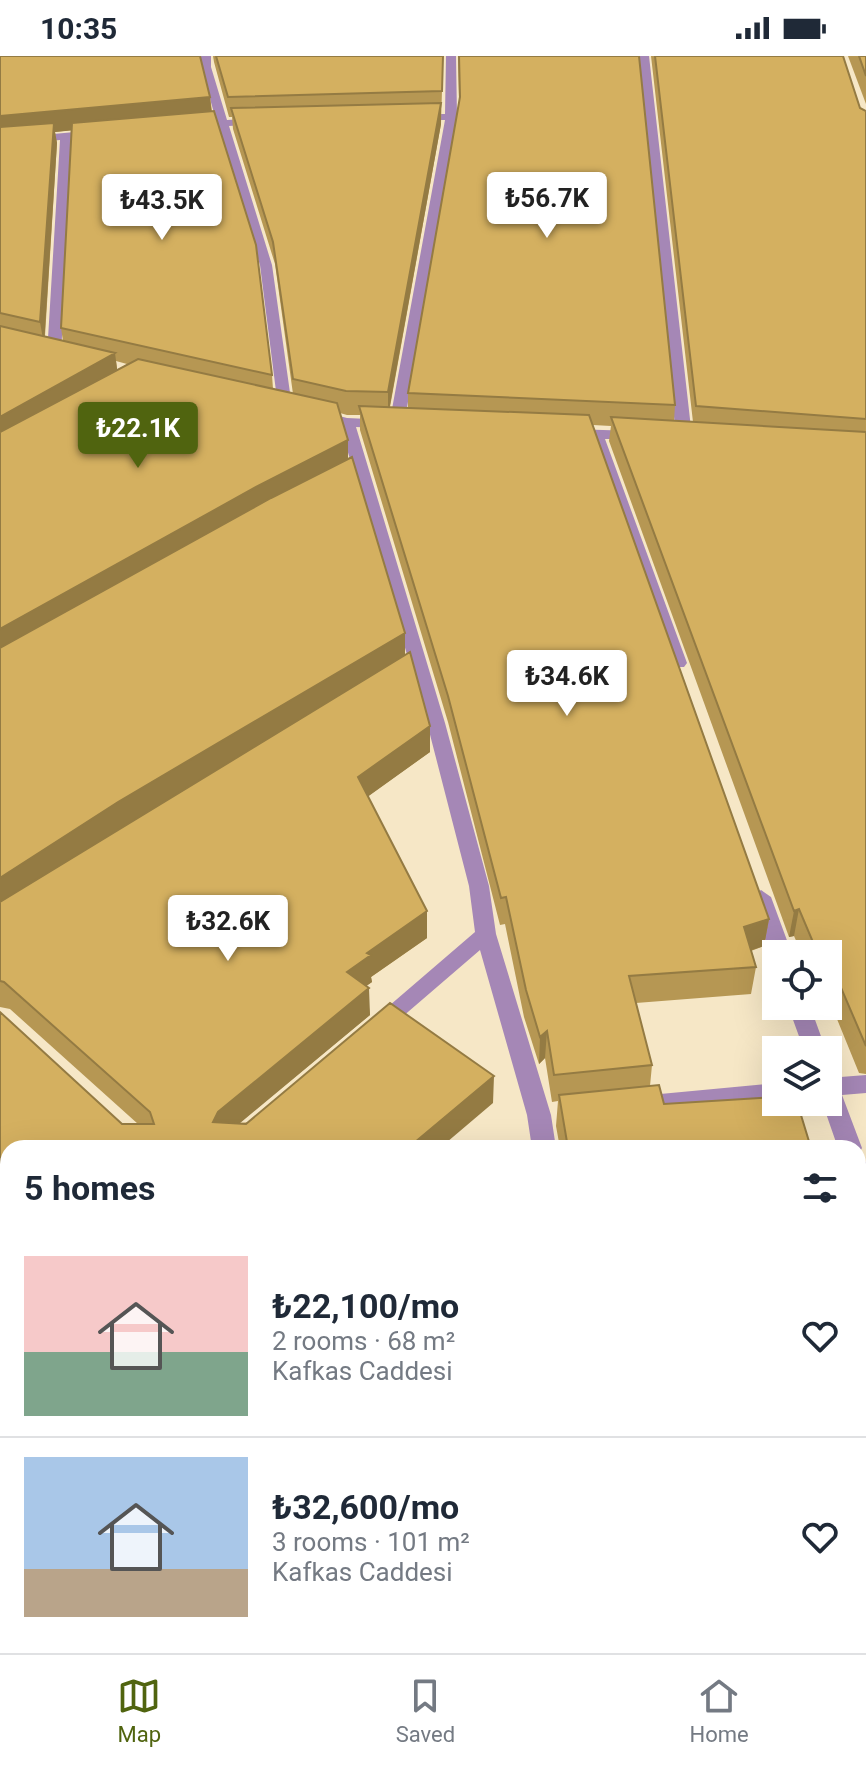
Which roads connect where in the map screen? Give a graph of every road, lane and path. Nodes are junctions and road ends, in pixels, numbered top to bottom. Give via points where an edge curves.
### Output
1 (206, 56) edge
2 (451, 56) edge
3 (644, 56) edge
4 (408, 117) edge
5 (451, 117) junction
6 (279, 120) edge
7 (222, 123) junction
8 (175, 127) edge
9 (113, 132) edge
10 (66, 136) junction
11 (0, 142) edge
12 (54, 355) edge
13 (347, 422) junction
14 (553, 432) edge
15 (596, 433) junction
16 (686, 686) edge
17 (754, 880) edge
18 (486, 934) junction
19 (776, 940) edge
20 (364, 1036) edge
21 (866, 1084) edge
22 (842, 1086) edge
23 (762, 1093) edge
24 (618, 1107) edge
25 (838, 1116) edge
26 (545, 1140) edge
27 (847, 1140) edge

1 - 7 street
2 - 5 street
3 - 15 street via 677,437
4 - 5 street
5 - 13 street via 404,425
6 - 7 street
7 - 8 street
7 - 13 street via 266,265 277,405
9 - 10 street
10 - 11 street
10 - 12 street
13 - 18 street via 353,472 479,886
14 - 15 street
15 - 16 street
17 - 19 street
18 - 20 street
18 - 26 street via 547,1114
21 - 22 street
23 - 24 street
25 - 27 street

